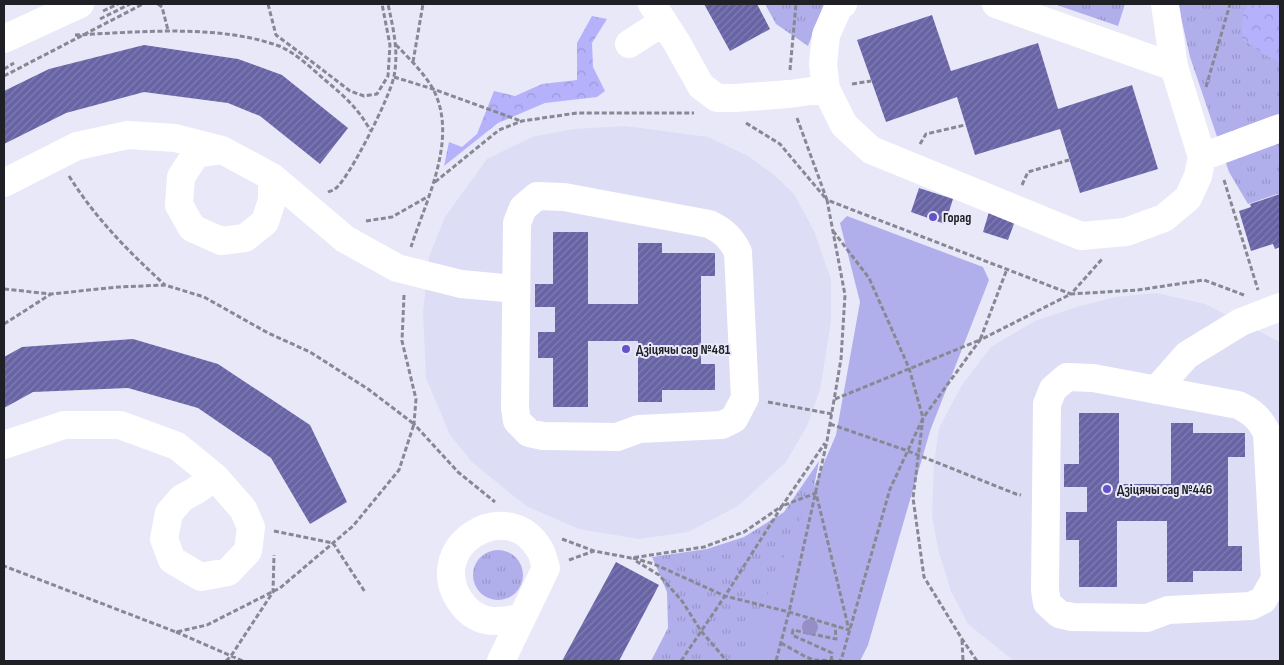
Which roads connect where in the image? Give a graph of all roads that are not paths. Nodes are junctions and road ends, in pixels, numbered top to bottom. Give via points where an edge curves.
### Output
1 (80, 4) edge
2 (843, 4) edge
3 (996, 4) edge
4 (1164, 4) edge
5 (657, 13) edge
6 (4, 39) edge
7 (629, 44) dead end
8 (1174, 67) junction
9 (826, 89) junction
10 (1280, 128) edge
11 (222, 150) junction
12 (1209, 154) junction
13 (272, 177) junction
14 (4, 182) edge
15 (516, 289) junction
16 (1270, 299) edge
17 (1156, 390) junction
18 (4, 445) edge
19 (215, 477) junction
20 (522, 617) dead end
21 (501, 661) edge

1 - 6 lane
2 - 9 lane via 826,35 823,64
3 - 8 lane
4 - 8 lane
5 - 7 lane
5 - 9 lane via 701,86 717,98
8 - 12 lane
9 - 12 lane via 844,125 871,150 1081,236 1126,232 1164,218 1188,198
10 - 12 lane
11 - 13 lane
11 - 13 lane via 196,154 181,177 179,205 192,228 221,241 245,238 265,222 272,200
11 - 14 lane via 175,138 128,135 78,146
13 - 15 lane via 345,239 397,268 461,284
15 - 15 lane via 518,223 524,208 537,196 564,197 709,224 723,230 738,252 745,398 734,419 722,425 639,429 618,437 542,436 529,432 518,421 515,408
16 - 17 lane via 1241,322 1187,355
17 - 17 lane via 1238,405 1262,422 1267,434 1275,579 1263,600 1251,606 1168,610 1147,618 1058,614 1047,602 1045,590 1047,404 1052,389 1067,378 1093,378
18 - 19 lane via 64,426 120,426 178,446
19 - 19 lane via 182,498 169,513 164,539 172,560 201,577 228,572 263,529
20 - 21 lane

